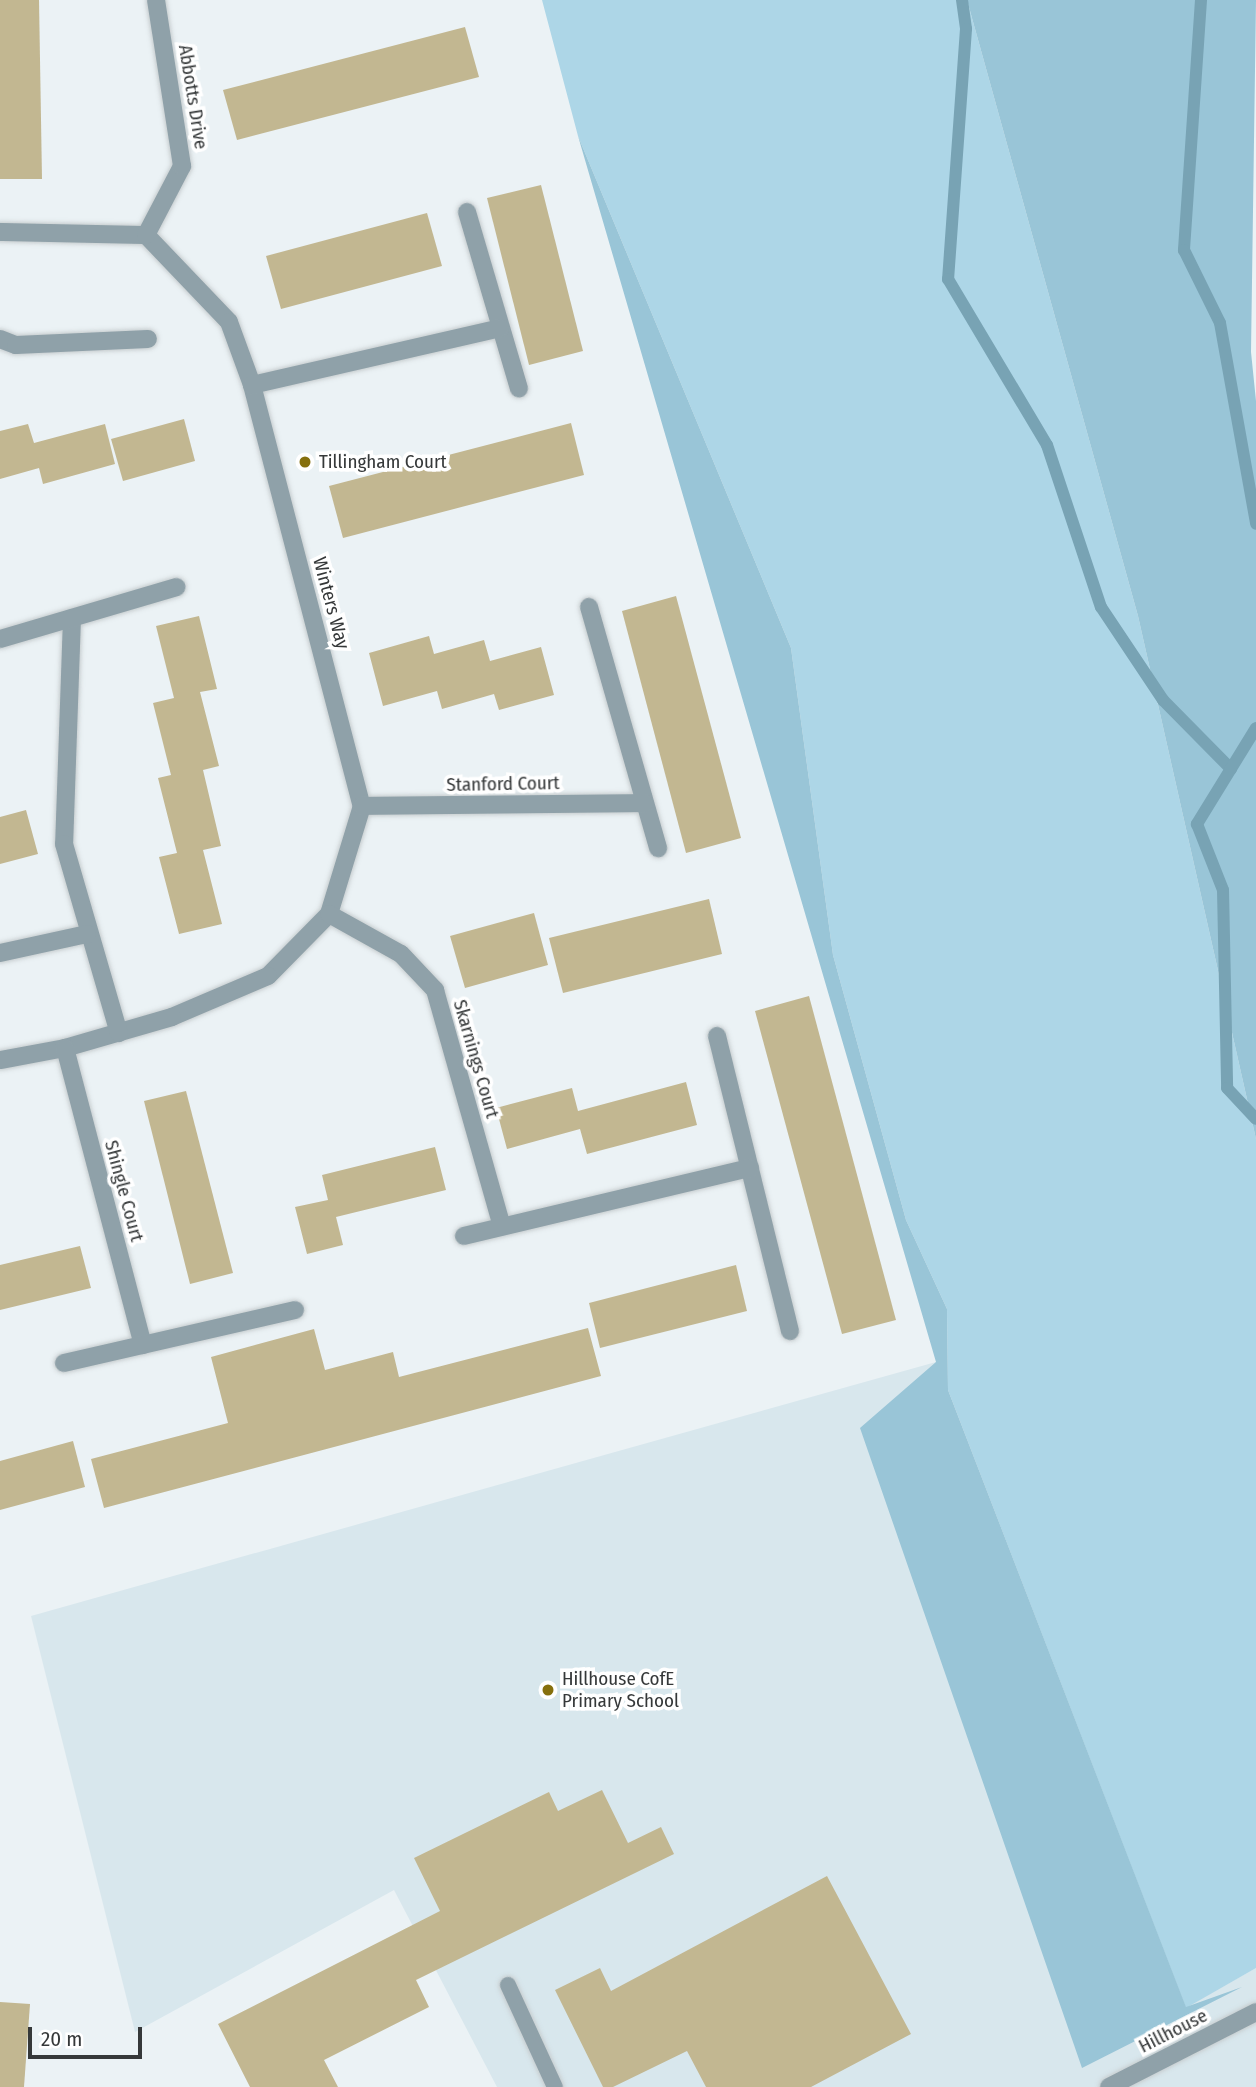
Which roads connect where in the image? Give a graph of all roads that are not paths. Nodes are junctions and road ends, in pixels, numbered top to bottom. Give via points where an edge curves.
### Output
1 (160, 1) edge
2 (467, 212) dead end
3 (0, 232) edge
4 (146, 234) junction
5 (500, 328) junction
6 (0, 339) edge
7 (148, 339) dead end
8 (253, 386) junction
9 (519, 389) dead end
10 (177, 587) dead end
11 (589, 607) dead end
12 (72, 618) junction
13 (0, 639) edge
14 (644, 803) junction
15 (362, 806) junction
16 (658, 848) dead end
17 (329, 914) junction
18 (87, 934) junction
19 (0, 953) edge
20 (119, 1033) junction
21 (717, 1036) dead end
22 (65, 1048) junction
23 (0, 1060) edge
24 (750, 1168) junction
25 (502, 1226) junction
26 (464, 1236) dead end
27 (295, 1310) dead end
28 (790, 1331) dead end
29 (143, 1345) junction
30 (64, 1363) dead end
31 (508, 1985) dead end
32 (1256, 2012) edge
33 (555, 2087) edge
34 (1109, 2087) edge

1 - 4 street, Abbotts Drive via 182,166
2 - 5 street
3 - 4 street
4 - 8 street, Winters Way via 229,322
5 - 8 street
5 - 9 street
6 - 7 street via 16,345
8 - 15 street, Winters Way
10 - 12 street
11 - 14 street
12 - 13 street
12 - 18 street via 64,844
14 - 15 street, Stanford Court
14 - 16 street
15 - 17 street
17 - 20 street via 268,976 172,1017
17 - 25 street, Skarnings Court via 401,954 435,990
18 - 19 street
18 - 20 street
20 - 22 street
21 - 24 street
22 - 23 street
22 - 29 street, Shingle Court
24 - 25 street
24 - 28 street
25 - 26 street
27 - 29 street
29 - 30 street
31 - 33 lane
32 - 34 street, Hillhouse

